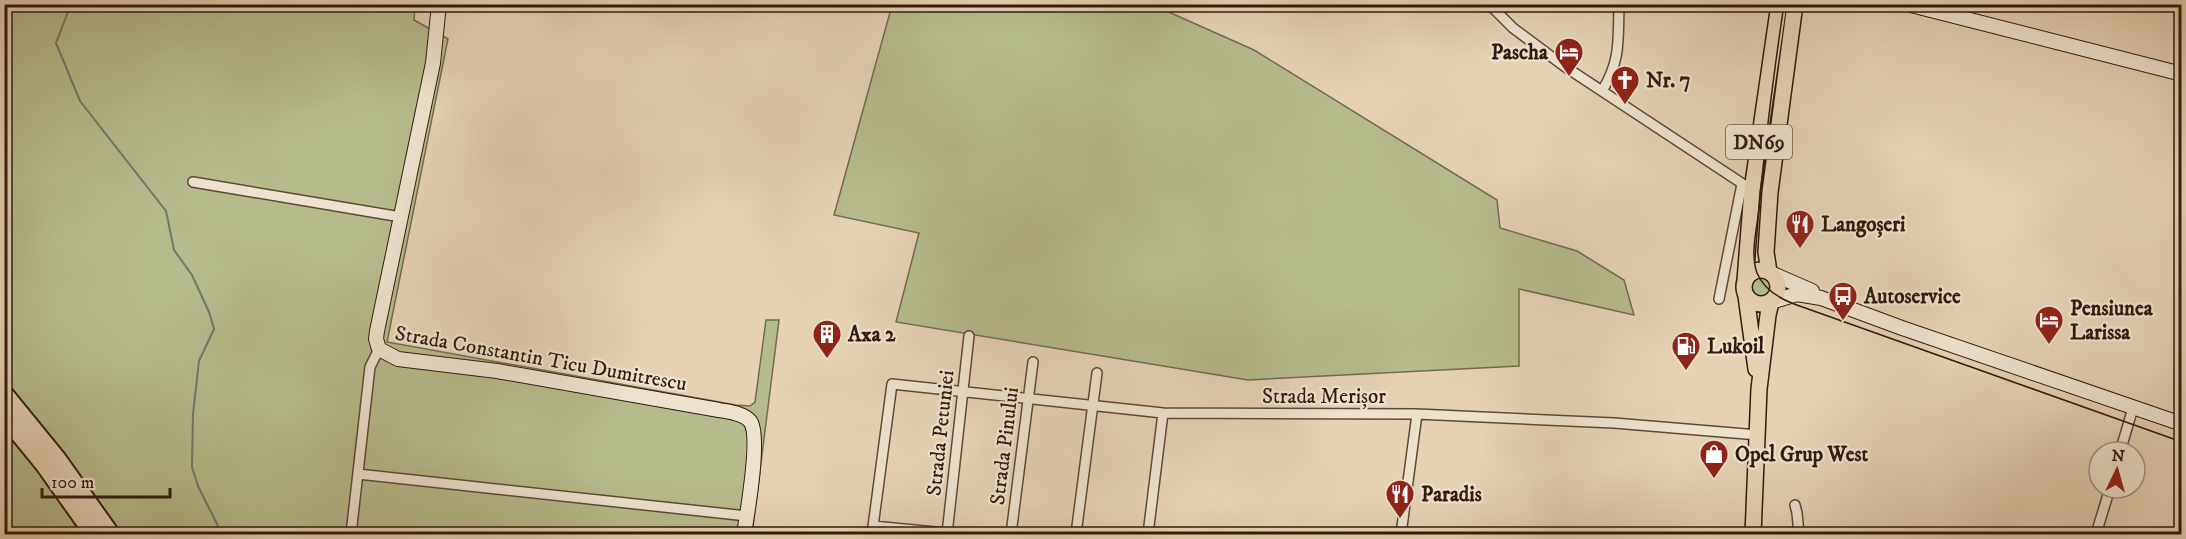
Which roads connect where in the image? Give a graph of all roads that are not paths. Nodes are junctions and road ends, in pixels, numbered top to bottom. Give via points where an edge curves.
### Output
1 (439, 4) edge
2 (1489, 4) edge
3 (1619, 4) edge
4 (1779, 4) edge
5 (1795, 4) edge
6 (1907, 4) edge
7 (2181, 74) edge
8 (1602, 91) junction
9 (193, 182) dead end
10 (1747, 187) junction
11 (401, 217) junction
12 (1771, 273) junction
13 (1745, 281) junction
14 (1746, 296) junction
15 (1821, 297) junction
16 (1719, 299) dead end
17 (1771, 302) junction
18 (969, 336) dead end
19 (379, 349) junction
20 (1033, 362) dead end
21 (1097, 373) dead end
22 (1760, 389) junction
23 (4, 393) edge
24 (963, 393) junction
25 (1028, 399) junction
26 (1093, 405) junction
27 (2133, 408) junction
28 (1163, 413) junction
29 (1417, 414) junction
30 (4, 416) edge
31 (2181, 424) edge
32 (1758, 435) junction
33 (2124, 440) edge
34 (358, 474) junction
35 (2106, 500) edge
36 (1795, 505) dead end
37 (747, 516) junction
38 (873, 530) edge
39 (93, 534) edge
40 (111, 534) edge
41 (351, 534) edge
42 (744, 534) edge
43 (951, 534) edge
44 (1011, 534) edge
45 (1076, 534) edge
46 (1148, 534) edge
47 (1401, 534) edge
48 (1753, 534) edge
49 (1799, 534) edge
50 (2096, 534) edge

1 - 11 street, Strada Constantin Ticu Dumitrescu via 433,63
2 - 8 street via 1513,28
3 - 8 street via 1617,58
4 - 10 main road, DN69
5 - 12 main road, DN69 via 1771,182 1766,241
6 - 7 street
8 - 10 street
9 - 11 street
10 - 13 main road, DN69
10 - 16 street
11 - 19 street, Strada Constantin Ticu Dumitrescu via 377,331
12 - 13 main road via 1756,271
12 - 15 street
12 - 17 main road, DN69 via 1779,287
13 - 14 main road, DN69
14 - 17 main road via 1758,304
14 - 22 main road, DN69
15 - 17 street via 1797,294
15 - 27 street
17 - 22 main road, DN69
18 - 24 street, Strada Petuniei
19 - 34 street via 370,367
19 - 37 street, Strada Constantin Ticu Dumitrescu via 398,359 497,371 742,416 751,422 754,432
20 - 25 street, Strada Pinului
21 - 26 street
22 - 32 main road, DN69
23 - 40 highway
24 - 25 street, Strada Merișor
24 - 38 street, Strada Merișor via 892,384
24 - 43 street, Strada Petuniei
25 - 26 street, Strada Merișor
25 - 44 street, Strada Pinului
26 - 28 street, Strada Merișor
26 - 45 street
27 - 31 street
27 - 33 street
28 - 29 street, Strada Merișor
28 - 46 street
29 - 32 street, Strada Merișor via 1625,423
29 - 47 street
30 - 39 highway
32 - 48 main road, DN69
34 - 37 street
34 - 41 street
35 - 50 street
36 - 49 street
37 - 42 street, Strada Constantin Ticu Dumitrescu
38 - 43 street

